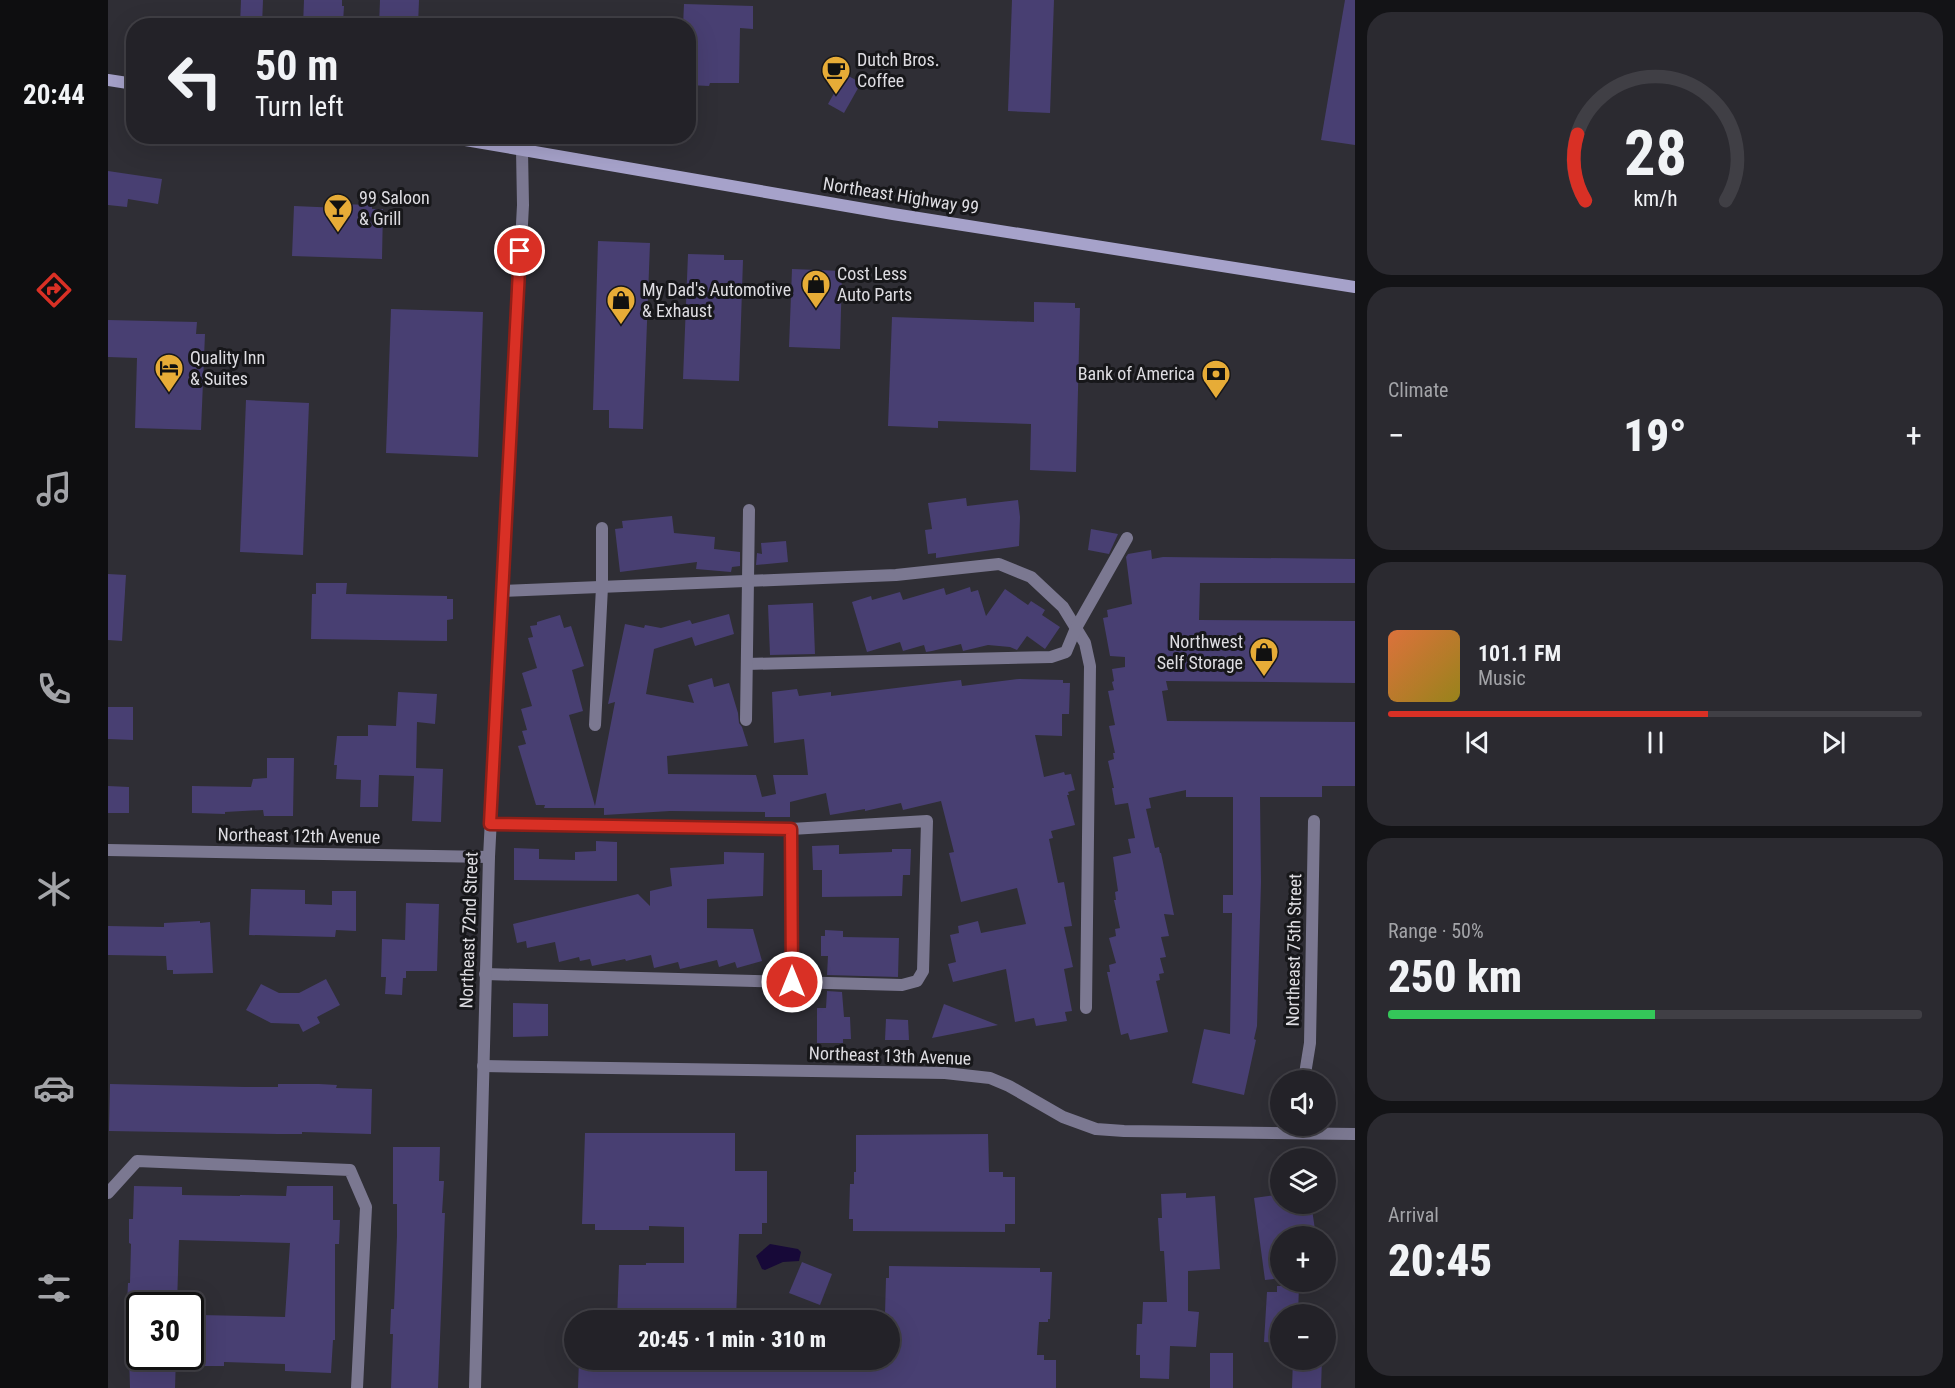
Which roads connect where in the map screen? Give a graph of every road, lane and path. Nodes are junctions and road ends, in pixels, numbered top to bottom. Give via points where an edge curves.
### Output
1 (108, 80) edge
2 (126, 83) edge
3 (488, 144) edge
4 (522, 150) junction
5 (1355, 287) edge
6 (749, 510) dead end
7 (602, 528) dead end
8 (1127, 538) dead end
9 (748, 581) junction
10 (602, 587) junction
11 (502, 591) junction
12 (1076, 628) junction
13 (747, 663) junction
14 (746, 720) dead end
15 (595, 725) dead end
16 (1314, 821) dead end
17 (490, 824) junction
18 (791, 829) junction
19 (108, 850) edge
20 (489, 857) junction
21 (485, 974) junction
22 (792, 982) junction
23 (1086, 1008) dead end
24 (483, 1066) junction
25 (1306, 1070) edge
26 (1270, 1129) edge
27 (1336, 1132) edge
28 (1355, 1134) edge
29 (108, 1193) edge
30 (357, 1388) edge
31 (475, 1388) edge

1 - 2 main road
3 - 4 main road, Northeast Highway 99
4 - 5 main road, Northeast Highway 99
4 - 11 street, Northeast 72nd Street
6 - 9 street
7 - 10 street
8 - 12 street
9 - 10 street
9 - 12 street via 896,575 999,564 1031,577 1063,607
9 - 13 street
10 - 11 street
10 - 15 street
11 - 17 street, Northeast 72nd Street
12 - 13 street via 1066,652 1051,657
12 - 23 street via 1085,643 1090,666
13 - 14 street
16 - 25 street, Northeast 75th Street via 1311,1043
17 - 18 street
17 - 20 street, Northeast 72nd Street
18 - 22 street
18 - 22 street via 927,821 923,971 917,981 902,985
19 - 20 street, Northeast 12th Avenue
20 - 21 street, Northeast 72nd Street
21 - 22 street
21 - 24 street, Northeast 72nd Street
24 - 26 street, Northeast 13th Avenue via 945,1073 990,1078 1063,1117 1096,1129
24 - 31 street, Northeast 72nd Street
27 - 28 street, Northeast 13th Avenue
29 - 30 street via 137,1161 350,1170 366,1207

